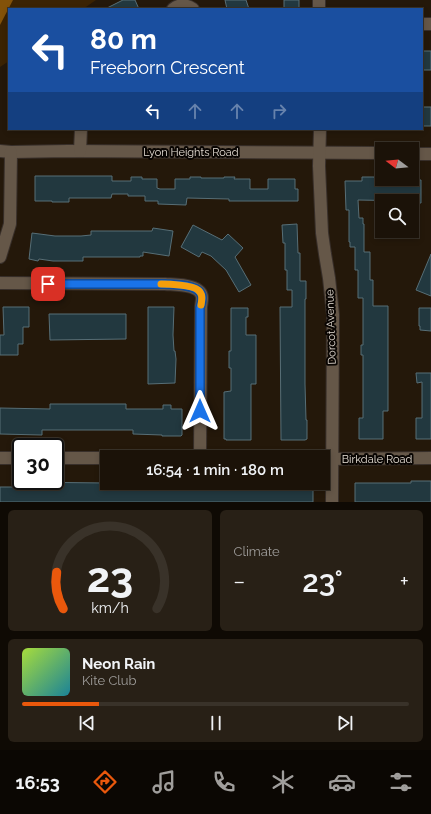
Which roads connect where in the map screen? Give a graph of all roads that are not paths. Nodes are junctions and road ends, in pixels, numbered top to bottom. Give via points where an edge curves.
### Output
1 (174, 8) edge
2 (191, 8) edge
3 (81, 130) edge
4 (320, 130) edge
5 (5, 151) edge
6 (80, 151) junction
7 (320, 153) junction
8 (375, 153) edge
9 (419, 154) edge
10 (431, 154) edge
11 (0, 257) edge
12 (0, 283) edge
13 (200, 450) edge
14 (327, 450) edge
15 (0, 458) edge
16 (12, 458) edge
17 (64, 458) edge
18 (100, 458) edge
19 (431, 458) edge
20 (330, 459) edge
21 (330, 485) edge
22 (332, 502) edge

1 - 2 street via 185,5
3 - 6 street
4 - 7 street, Dorcot Avenue
5 - 6 street, Lyon Heights Road
5 - 11 street via 10,224
6 - 7 street, Lyon Heights Road
7 - 8 street, Lyon Heights Road
7 - 14 street, Dorcot Avenue via 322,232 333,315
9 - 10 street
12 - 13 street via 165,284 199,290 202,297
15 - 16 street
17 - 18 street
19 - 20 street, Birkdale Road
21 - 22 street, Dorcot Avenue

